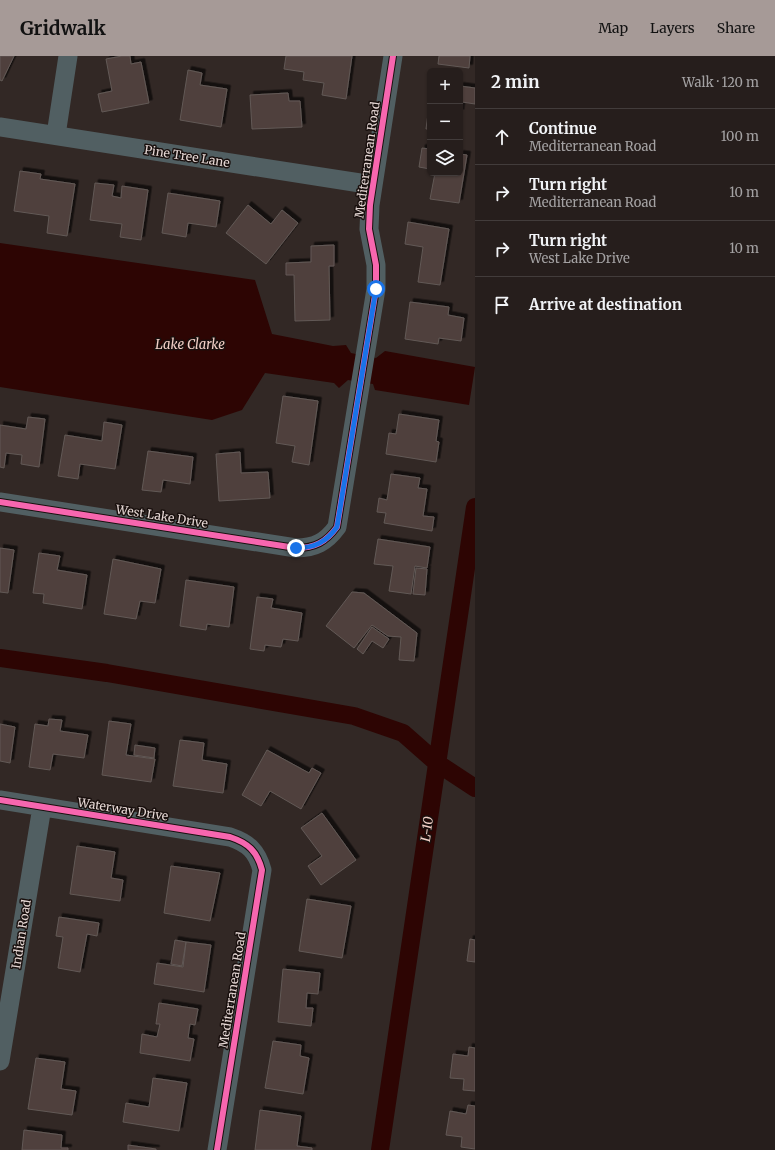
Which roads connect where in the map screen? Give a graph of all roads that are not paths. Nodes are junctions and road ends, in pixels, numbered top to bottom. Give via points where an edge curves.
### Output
1 (68, 56) edge
2 (393, 56) edge
3 (0, 127) edge
4 (56, 135) junction
5 (373, 185) junction
6 (0, 502) edge
7 (320, 544) joint
8 (0, 800) edge
9 (42, 807) junction
10 (242, 841) joint
11 (0, 1061) edge
12 (217, 1150) edge

1 - 4 street
2 - 5 street, Mediterranean Road
3 - 4 street, Pine Tree Lane
4 - 5 street, Pine Tree Lane
5 - 7 street, Mediterranean Road via 369,229 377,277 337,527 330,537
6 - 7 street, West Lake Drive via 296,548 309,548
8 - 9 street, Waterway Drive
9 - 10 street, Waterway Drive
9 - 11 street, Indian Road
10 - 12 street, Mediterranean Road via 256,853 262,870

